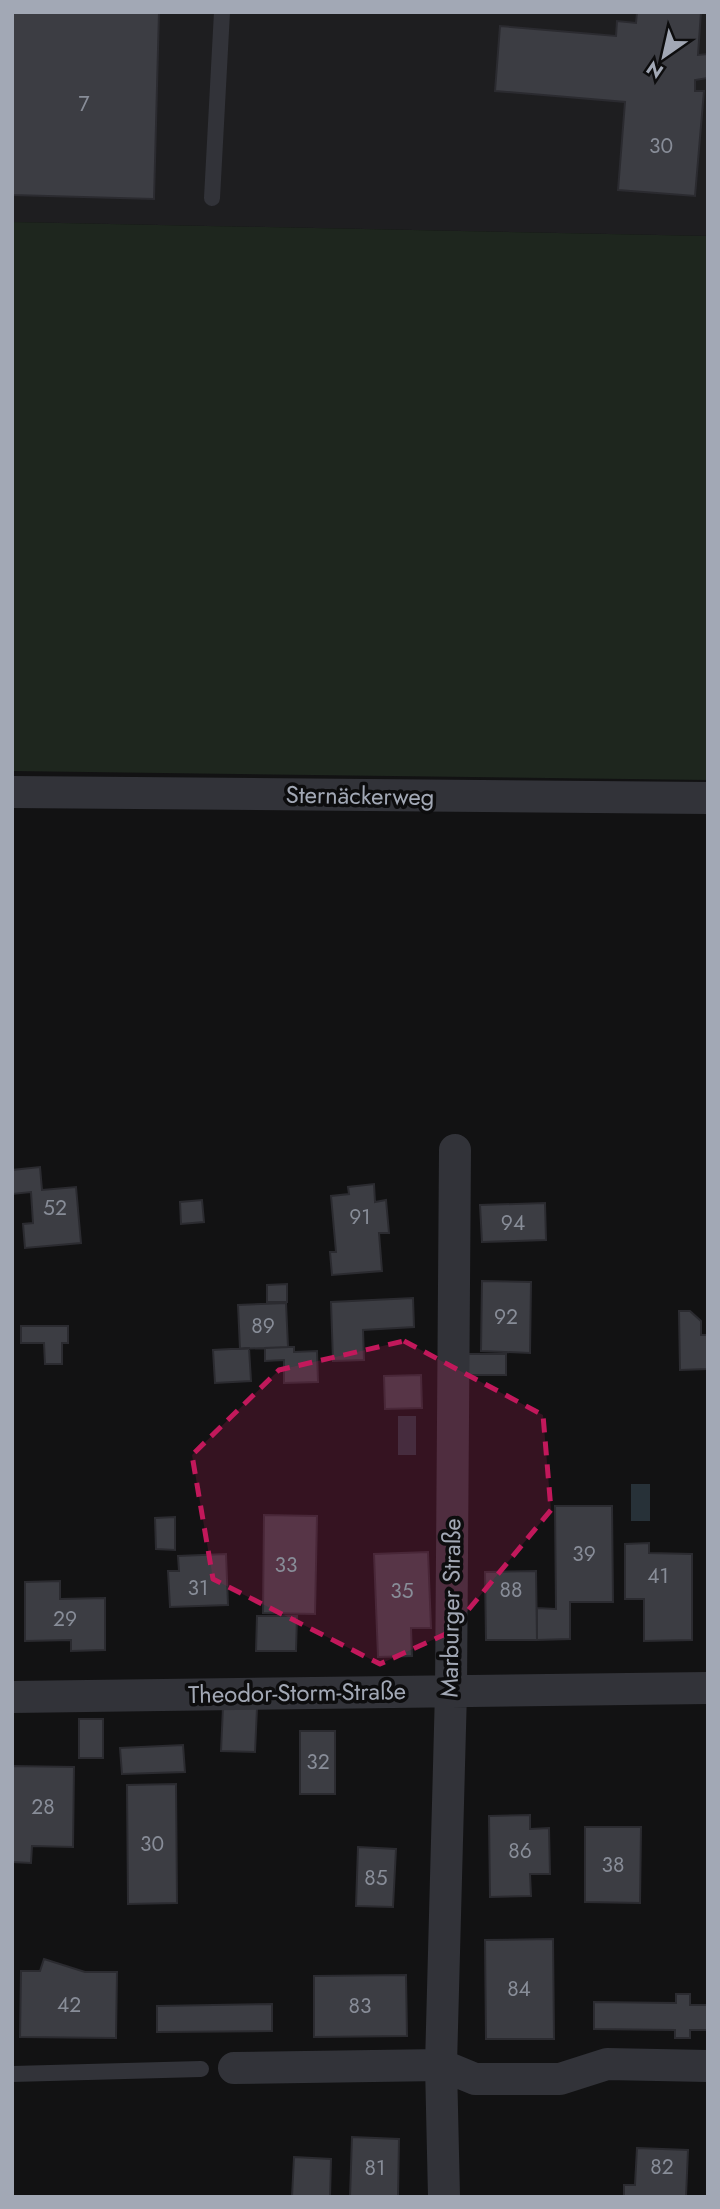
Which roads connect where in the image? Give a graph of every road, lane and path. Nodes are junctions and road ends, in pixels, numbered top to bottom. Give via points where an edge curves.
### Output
1 (222, 12) edge
2 (212, 198) dead end
3 (12, 792) edge
4 (708, 798) edge
5 (455, 1150) dead end
6 (708, 1688) edge
7 (451, 1691) junction
8 (12, 1698) edge
9 (441, 2065) junction
10 (708, 2066) edge
11 (234, 2068) dead end
12 (201, 2069) dead end
13 (12, 2074) edge
14 (444, 2197) edge

1 - 2 lane
3 - 4 street, Sternäckerweg
5 - 7 street, Marburger Straße
6 - 7 street, Theodor-Storm-Straße
7 - 8 street, Theodor-Storm-Straße
7 - 9 street, Marburger Straße
9 - 10 street via 475,2079 560,2079 607,2064
9 - 11 street
9 - 14 street, Marburger Straße
12 - 13 lane

